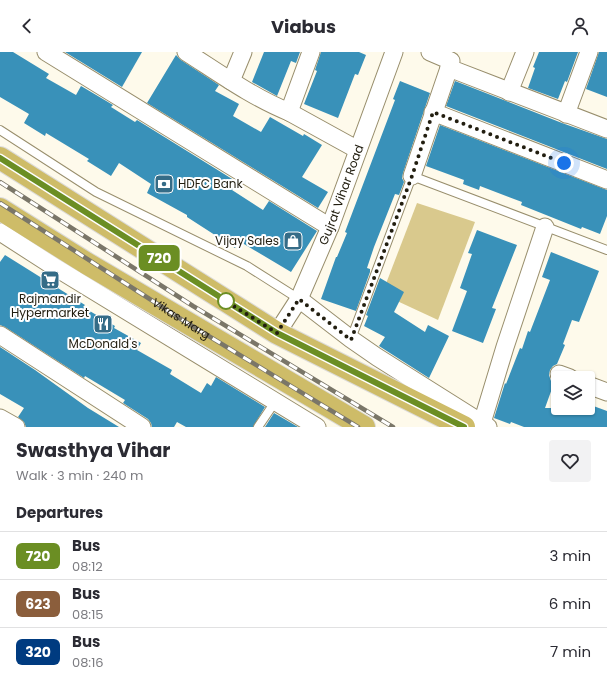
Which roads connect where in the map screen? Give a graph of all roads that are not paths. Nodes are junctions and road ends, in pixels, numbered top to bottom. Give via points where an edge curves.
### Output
1 (46, 52) edge
2 (186, 52) edge
3 (243, 52) edge
4 (311, 52) edge
5 (394, 52) edge
6 (430, 52) edge
7 (525, 52) edge
8 (590, 52) edge
9 (452, 60) edge
10 (231, 81) junction
11 (509, 92) junction
12 (288, 112) junction
13 (433, 112) junction
14 (566, 114) junction
15 (607, 129) edge
16 (0, 130) edge
17 (358, 150) junction
18 (0, 158) edge
19 (412, 176) junction
20 (607, 180) edge
21 (0, 209) edge
22 (330, 227) junction
23 (545, 227) junction
24 (0, 232) edge
25 (607, 250) edge
26 (299, 299) junction
27 (277, 333) junction
28 (0, 335) edge
29 (351, 340) junction
30 (595, 388) edge
31 (607, 392) edge
32 (275, 402) junction
33 (0, 418) edge
34 (478, 426) edge
35 (16, 427) edge
36 (142, 427) edge
37 (258, 427) edge
38 (317, 427) edge
39 (364, 427) edge

1 - 22 street
2 - 10 street
3 - 10 street
4 - 12 street
5 - 17 street, Gujrat Vihar Road
6 - 9 street
7 - 11 street
8 - 14 street
9 - 11 street
9 - 13 street
10 - 12 street
11 - 14 street
12 - 17 street
13 - 19 street
13 - 20 street
14 - 15 street
16 - 26 lane via 96,192 247,266
17 - 22 street, Gujrat Vihar Road
18 - 27 main road
19 - 23 lane
19 - 29 lane
21 - 39 main road, Vikas Marg via 86,263
22 - 26 street, Gujrat Vihar Road
23 - 25 lane
23 - 34 street
24 - 32 street
26 - 27 street, Gujrat Vihar Road
26 - 29 street
27 - 34 main road
28 - 36 street
29 - 34 street
30 - 31 street
32 - 37 lane
32 - 38 street
33 - 35 street

